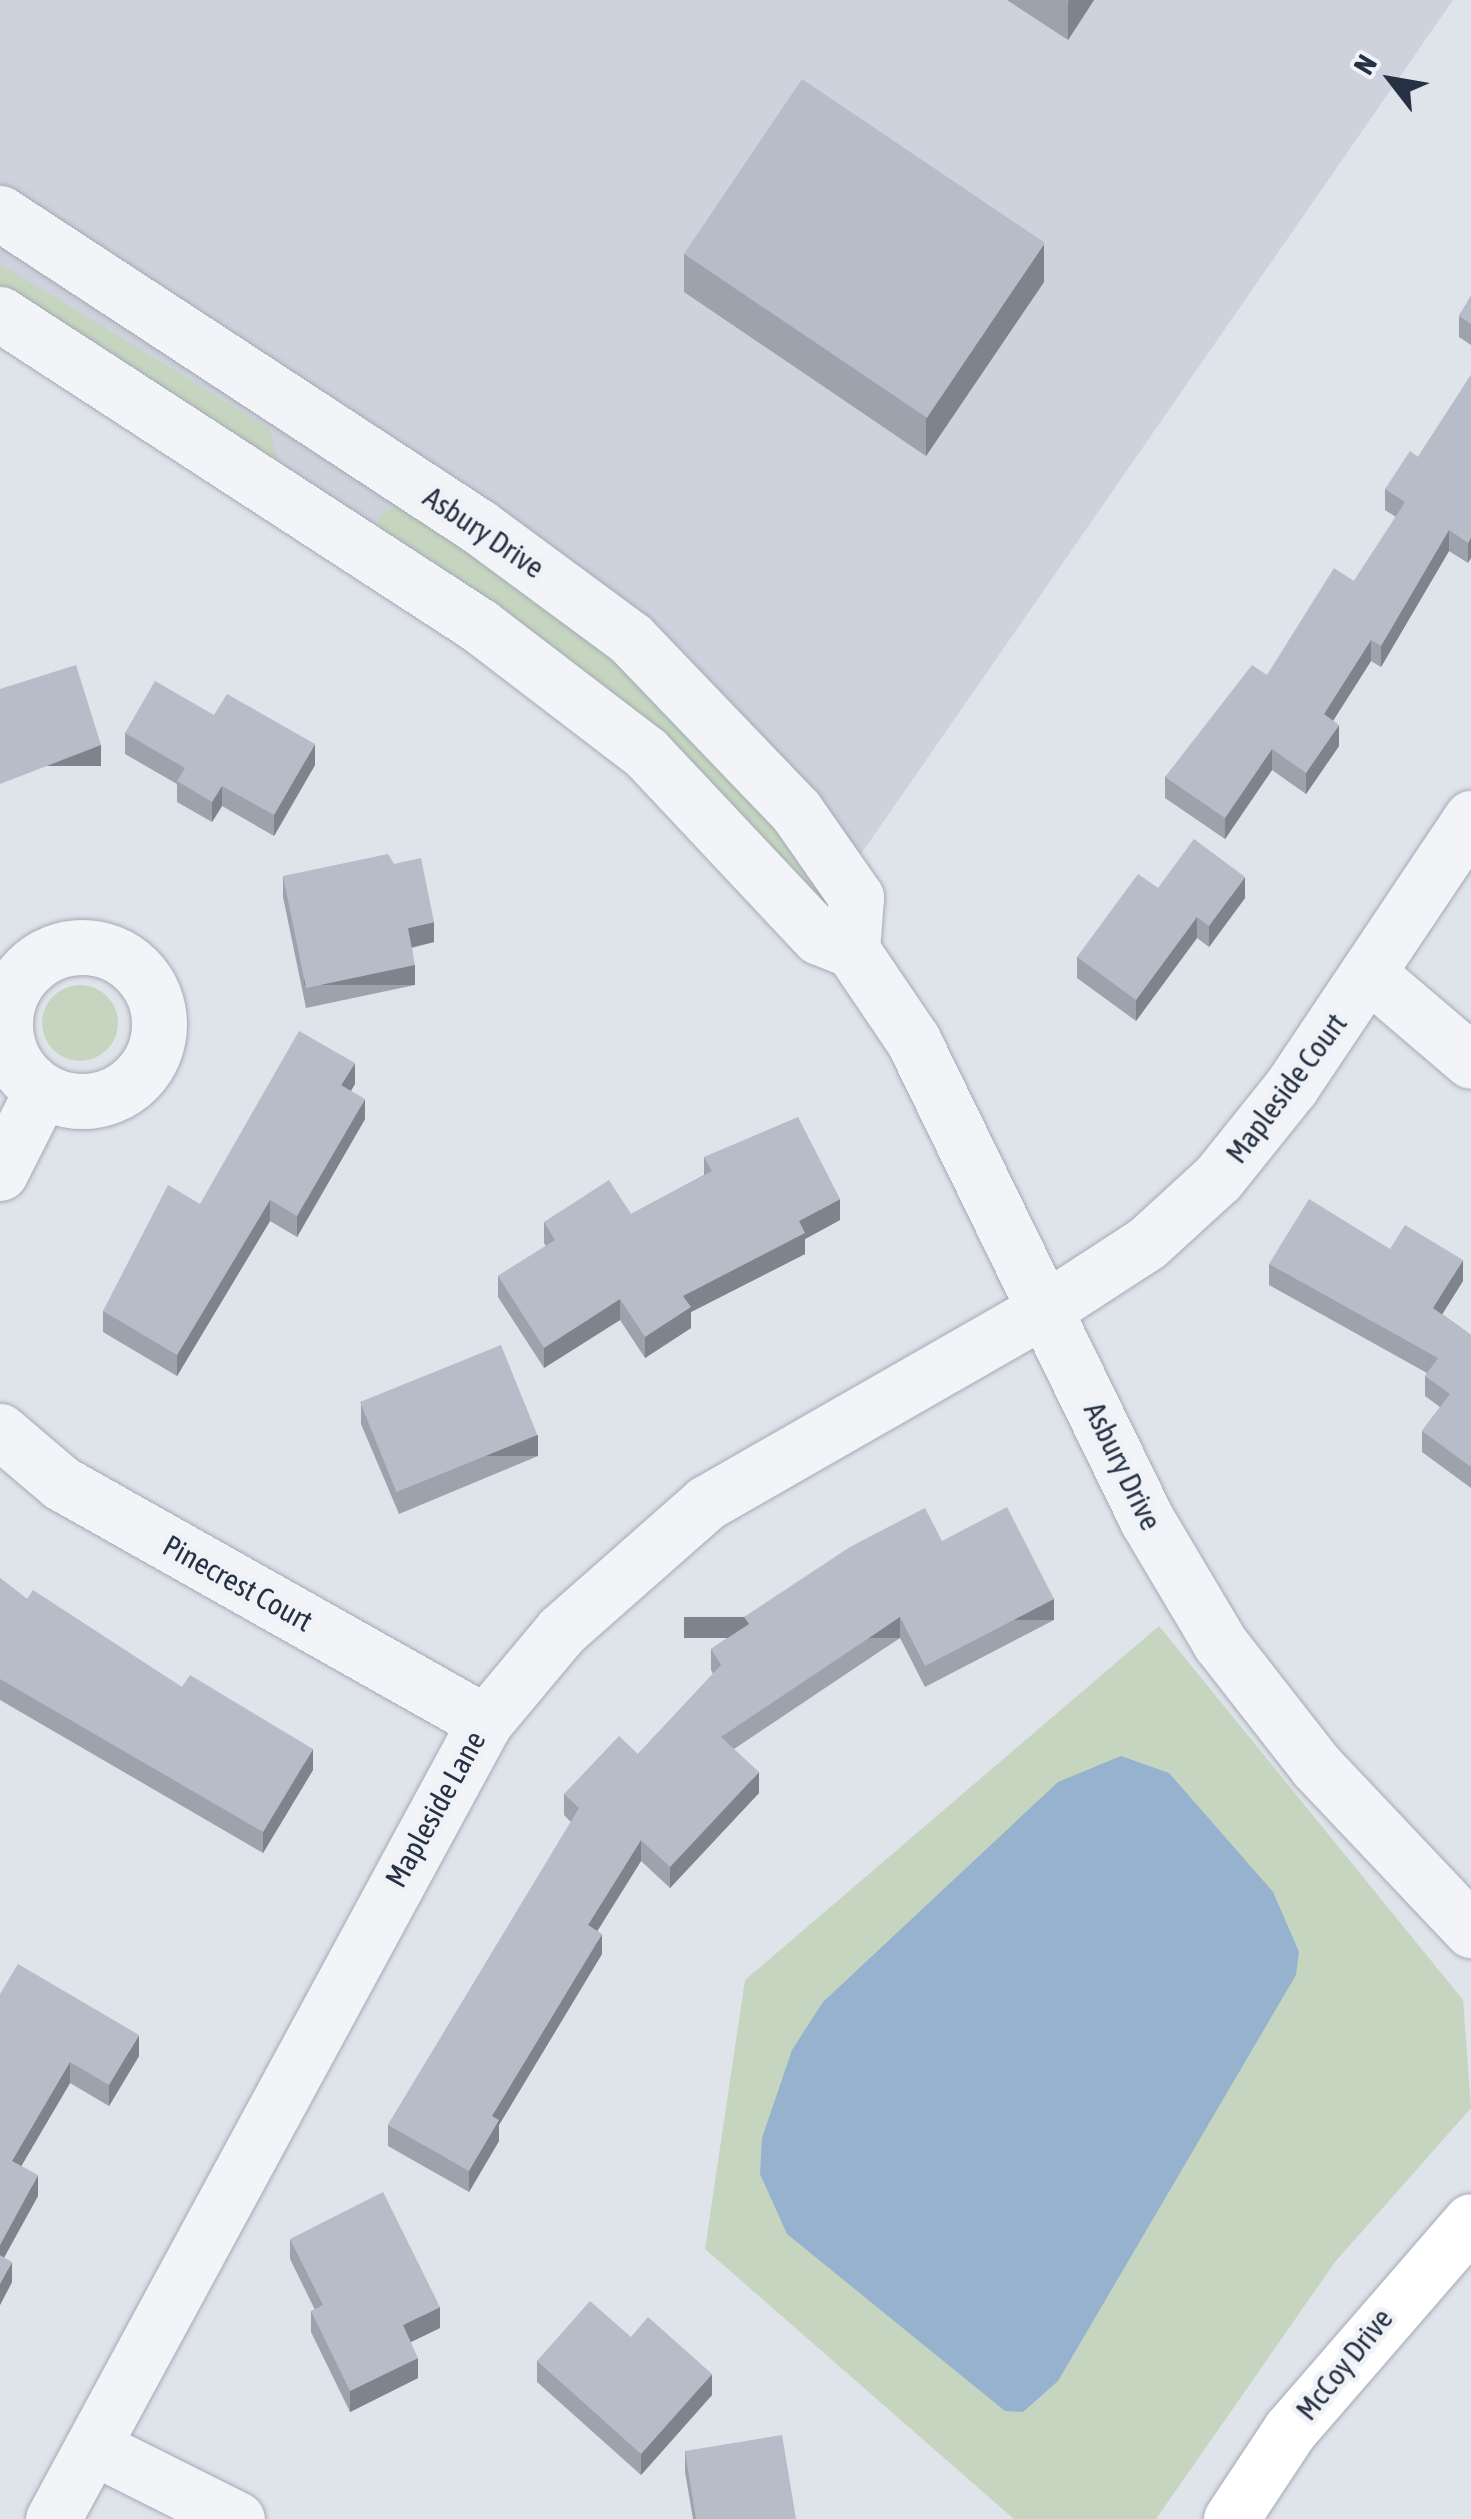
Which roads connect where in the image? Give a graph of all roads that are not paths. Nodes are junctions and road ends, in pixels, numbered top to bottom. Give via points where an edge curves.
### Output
1 (0, 214) edge
2 (0, 314) edge
3 (1471, 818) edge
4 (852, 950) junction
5 (1368, 973) junction
6 (1471, 1060) edge
7 (42, 1090) dead end
8 (0, 1174) edge
9 (1048, 1308) junction
10 (0, 1431) edge
11 (484, 1722) junction
12 (1471, 1930) edge
13 (1471, 2221) edge
14 (93, 2446) junction
15 (53, 2519) edge
16 (237, 2519) edge
17 (1232, 2519) edge

1 - 4 street, Asbury Drive via 478,526 630,638 796,811 856,897
2 - 4 street, Asbury Drive via 480,626 645,752 818,937
3 - 5 street, Mapleside Court
4 - 9 street, Asbury Drive via 913,1040
5 - 6 street
5 - 9 street, Mapleside Court via 1218,1178 1147,1243
7 - 8 street
9 - 11 street, Mapleside Lane via 706,1503 561,1631
9 - 12 street, Asbury Drive via 1147,1520 1220,1642 1316,1766
10 - 11 street, Pinecrest Court via 62,1483
11 - 14 street, Mapleside Lane
13 - 17 street, McCoy Drive via 1290,2430
14 - 15 street, Mapleside Lane
14 - 16 street

